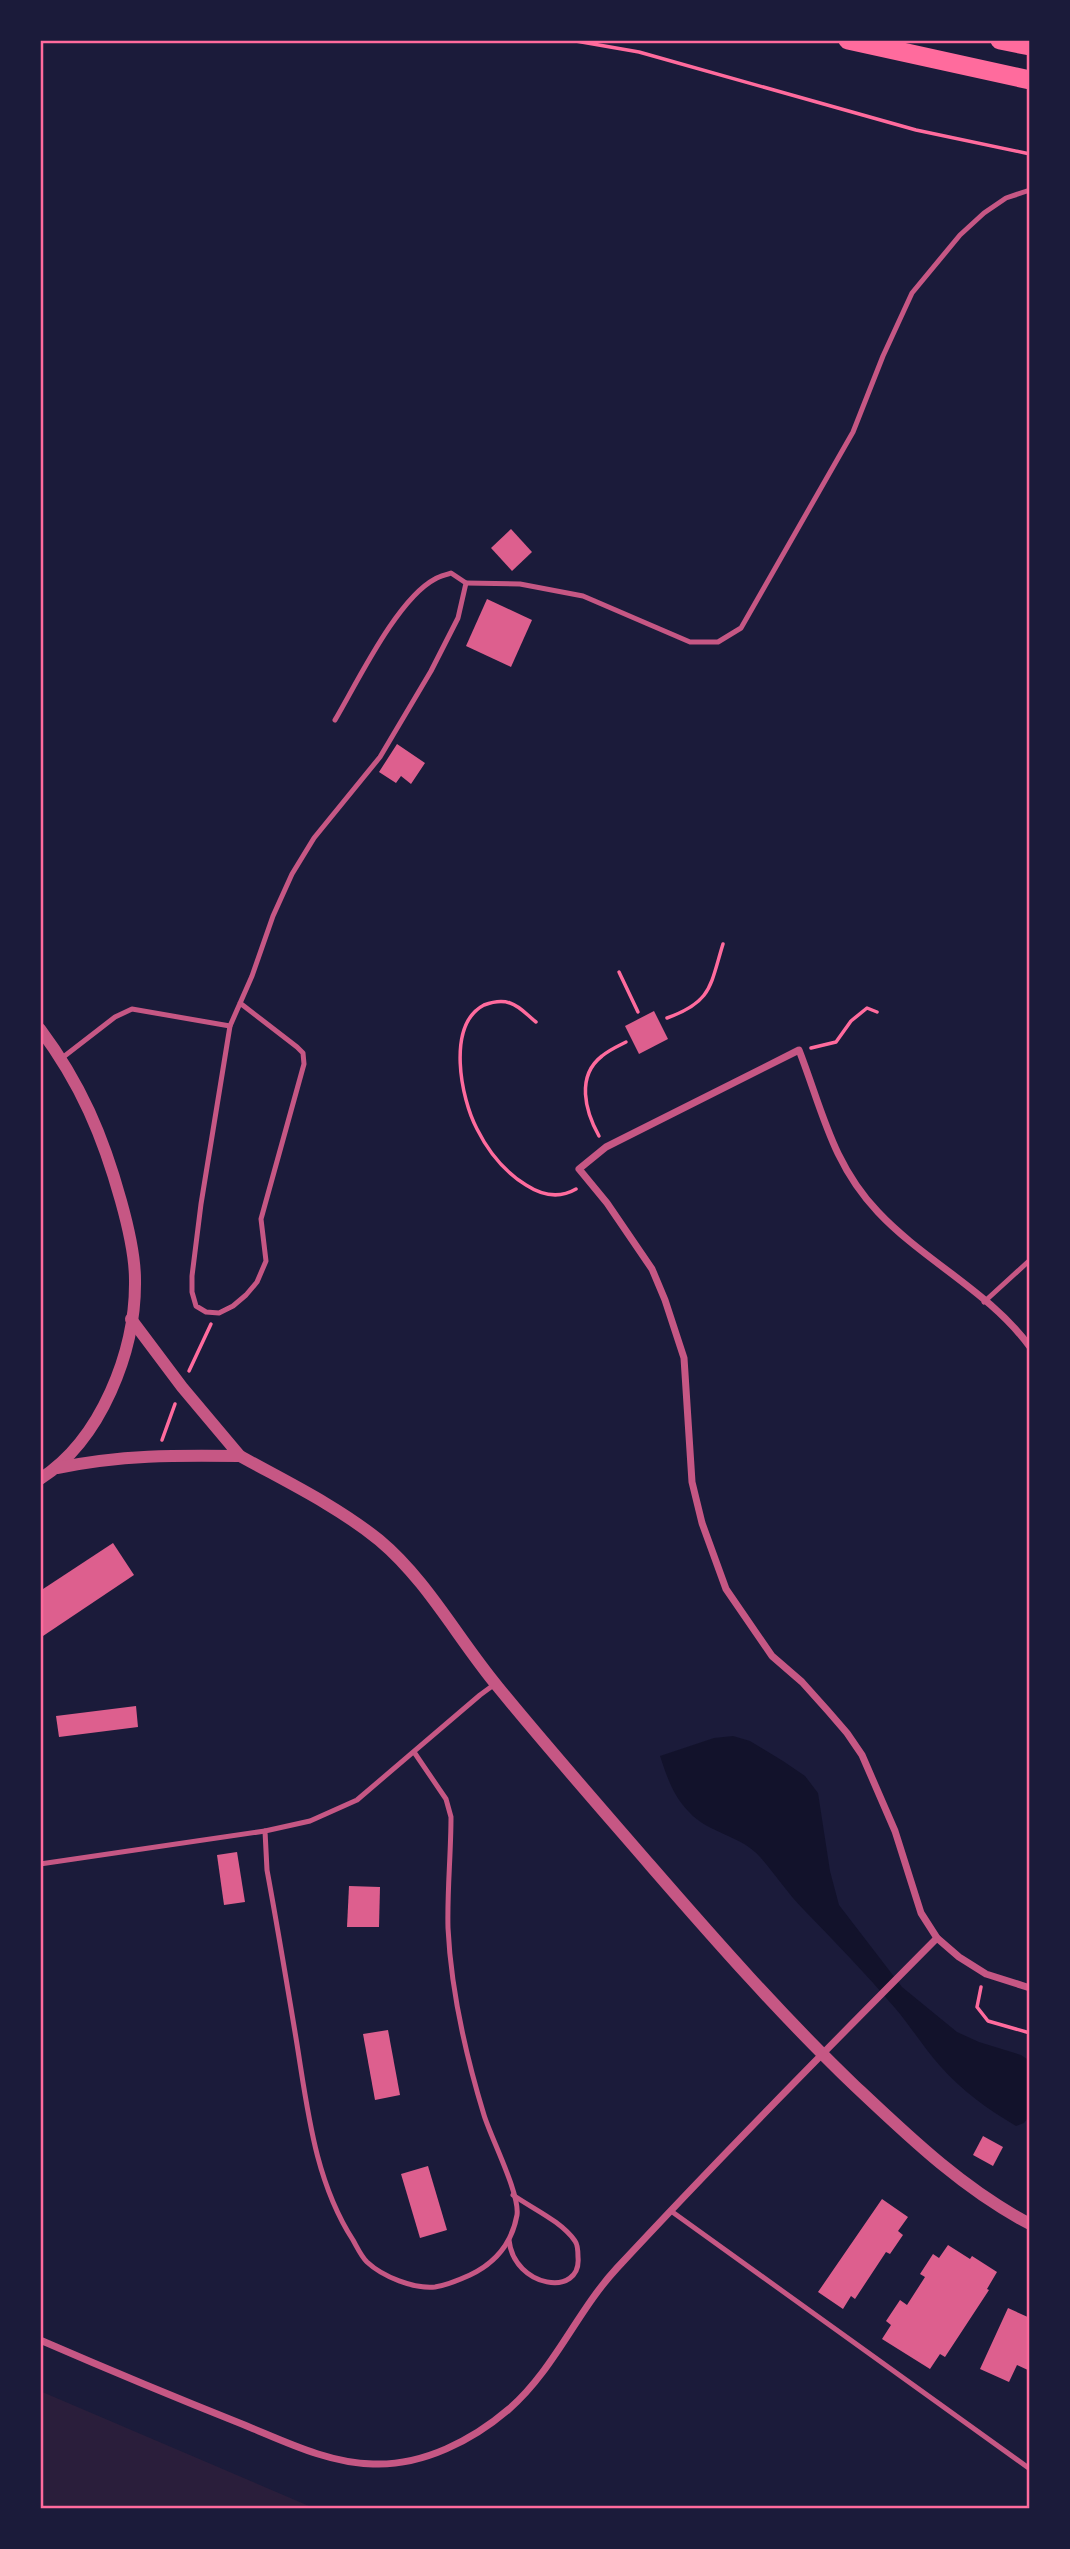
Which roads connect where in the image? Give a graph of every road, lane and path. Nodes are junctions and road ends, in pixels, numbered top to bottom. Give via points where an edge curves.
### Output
1 (570, 40) edge
2 (848, 40) edge
3 (1000, 40) edge
4 (1030, 46) edge
5 (1030, 80) edge
6 (1030, 155) edge
7 (1030, 190) edge
8 (466, 583) junction
9 (335, 720) dead end
10 (723, 944) dead end
11 (619, 972) dead end
12 (240, 1003) junction
13 (638, 1012) dead end
14 (877, 1013) dead end
15 (667, 1018) dead end
16 (536, 1022) dead end
17 (230, 1026) junction
18 (40, 1029) edge
19 (626, 1042) dead end
20 (799, 1050) junction
21 (62, 1058) junction
22 (606, 1147) junction
23 (587, 1180) junction
24 (1030, 1260) edge
25 (984, 1302) junction
26 (131, 1319) junction
27 (1030, 1347) edge
28 (240, 1456) junction
29 (57, 1468) junction
30 (40, 1479) edge
31 (495, 1684) junction
32 (414, 1752) junction
33 (265, 1831) junction
34 (40, 1864) edge
35 (937, 1938) junction
36 (986, 1974) junction
37 (1030, 1988) edge
38 (1030, 2033) edge
39 (822, 2054) junction
40 (513, 2195) junction
41 (671, 2211) junction
42 (1030, 2224) edge
43 (509, 2241) junction
44 (40, 2340) edge
45 (1030, 2469) edge

1 - 6 path via 639,52 916,130
2 - 5 highway
3 - 4 highway
7 - 8 lane via 1006,198 984,213 912,293 853,432 741,628 718,642 690,642 583,596 520,584
8 - 9 lane via 451,573 434,579 408,602
8 - 12 lane via 458,618 387,747 314,838 292,874
10 - 15 path via 705,997
11 - 13 path
12 - 17 lane
12 - 17 lane via 297,1047 304,1064 261,1219 266,1261 246,1295 216,1313 196,1306 191,1276
14 - 20 path via 867,1007 836,1042
16 - 23 path via 510,1003 499,1001 472,1015 463,1035 464,1093 483,1140 521,1182 555,1197
17 - 21 lane via 132,1009
18 - 21 street
19 - 22 path via 602,1055 588,1073 588,1111
20 - 22 street
20 - 25 street via 822,1120 851,1179 918,1249
21 - 26 street via 88,1104 109,1156 127,1224 135,1279
22 - 23 street via 579,1169
23 - 35 street via 652,1269 665,1300 684,1359 692,1482 726,1589 772,1656 802,1682 862,1755 895,1831 921,1913
24 - 25 lane
25 - 27 street
26 - 28 street
26 - 29 street via 120,1370 104,1408
28 - 29 street via 130,1457
28 - 31 street via 344,1515 380,1541 417,1579
29 - 30 street
31 - 32 lane
31 - 39 street via 753,1984
32 - 33 lane via 357,1800 310,1821
32 - 40 lane via 446,1799 451,1817 448,1929 455,1985 485,2116
33 - 34 lane
33 - 43 lane via 267,1870 311,2127 324,2182 343,2224 366,2261 383,2273 433,2287 480,2270
35 - 36 street
35 - 39 street
36 - 37 street
36 - 38 path via 977,2007 983,2017
39 - 41 street
39 - 42 street via 920,2146 981,2195
40 - 43 lane via 518,2211
40 - 43 lane via 577,2243 579,2263 572,2277 557,2284 542,2282 516,2264
41 - 44 street via 615,2270 511,2408 475,2436 400,2462 374,2464 313,2452
41 - 45 lane

